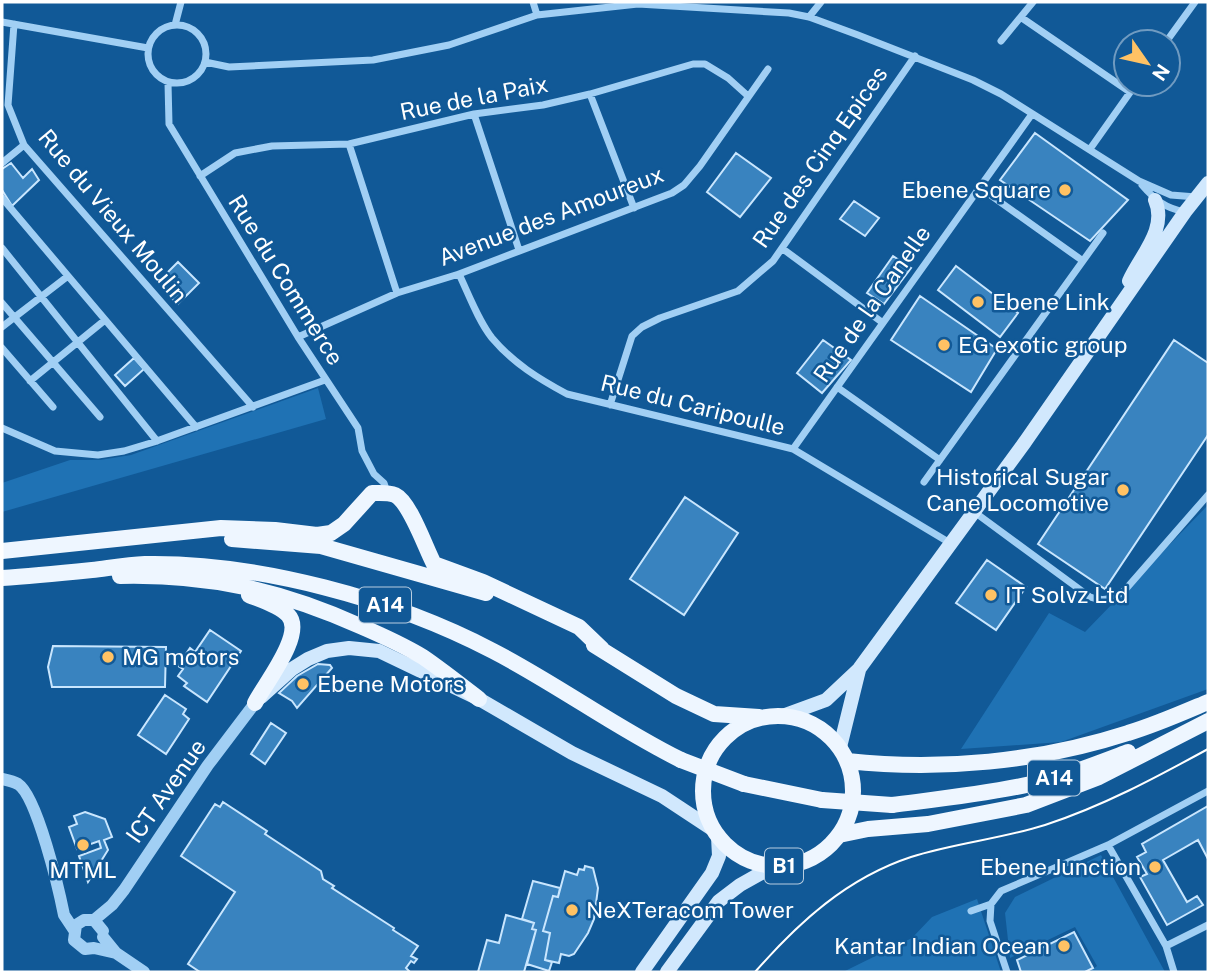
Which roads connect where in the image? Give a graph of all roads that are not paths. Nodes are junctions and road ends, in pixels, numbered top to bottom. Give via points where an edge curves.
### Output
1 (181, 2) edge
2 (533, 2) edge
3 (821, 2) edge
4 (1033, 2) edge
5 (1195, 2) edge
6 (723, 5) edge
7 (537, 15) junction
8 (810, 17) junction
9 (1022, 18) junction
10 (2, 22) edge
11 (14, 23) junction
12 (175, 25) junction
13 (1176, 28) edge
14 (1001, 41) dead end
15 (148, 48) junction
16 (915, 56) junction
17 (205, 62) junction
18 (768, 69) dead end
19 (1112, 80) edge
20 (168, 83) junction
21 (590, 94) junction
22 (748, 96) junction
23 (1126, 98) edge
24 (8, 105) junction
25 (2, 111) edge
26 (474, 114) junction
27 (1032, 114) junction
28 (349, 144) junction
29 (24, 145) junction
30 (1090, 149) junction
31 (2, 163) edge
32 (200, 176) junction
33 (1139, 181) junction
34 (1208, 183) edge
35 (979, 187) junction
36 (1198, 197) junction
37 (2, 198) edge
38 (1155, 200) junction
39 (634, 208) junction
40 (1185, 212) junction
41 (1103, 233) dead end
42 (2, 248) edge
43 (783, 249) junction
44 (519, 250) junction
45 (1083, 261) junction
46 (459, 274) junction
47 (68, 276) junction
48 (397, 293) junction
49 (41, 297) junction
50 (2, 303) edge
51 (1115, 315) junction
52 (14, 317) junction
53 (105, 320) junction
54 (883, 323) junction
55 (2, 327) edge
56 (298, 337) junction
57 (78, 343) junction
58 (2, 348) edge
59 (53, 363) junction
60 (325, 380) junction
61 (30, 381) junction
62 (837, 387) junction
63 (610, 405) junction
64 (53, 407) dead end
65 (253, 407) junction
66 (100, 417) dead end
67 (196, 427) junction
68 (2, 428) edge
69 (157, 441) junction
70 (793, 449) junction
71 (940, 460) junction
72 (924, 482) dead end
73 (387, 493) junction
74 (1208, 495) edge
75 (972, 511) junction
76 (180, 534) junction
77 (950, 543) junction
78 (2, 551) edge
79 (54, 574) junction
80 (169, 576) junction
81 (2, 578) edge
82 (602, 649) junction
83 (859, 669) junction
84 (479, 699) junction
85 (1208, 702) edge
86 (255, 703) junction
87 (785, 715) junction
88 (759, 718) junction
89 (1208, 721) edge
90 (844, 754) junction
91 (2, 779) edge
92 (1208, 791) edge
93 (715, 833) junction
94 (839, 835) junction
95 (1108, 845) junction
96 (774, 866) junction
97 (60, 898) junction
98 (991, 904) junction
99 (112, 905) junction
100 (971, 911) dead end
101 (89, 920) junction
102 (1208, 925) edge
103 (74, 930) junction
104 (103, 934) junction
105 (1166, 946) junction
106 (94, 948) junction
107 (116, 953) junction
108 (144, 972) edge
109 (642, 972) edge
110 (667, 972) edge
111 (1007, 972) edge
112 (1174, 972) edge

1 - 12 street
2 - 7 street
3 - 8 street
4 - 9 street
5 - 13 street
6 - 7 street via 638,4
6 - 8 street
7 - 17 street via 449,46 373,60 229,67
8 - 16 street
9 - 14 street
9 - 19 street
10 - 11 street
11 - 15 street
11 - 24 street, Rue du Vieux Moulin
12 - 15 street via 158,33
12 - 17 street via 200,36
15 - 20 street via 151,68
16 - 27 street via 974,80
16 - 43 street, Rue des Cinq Epices
17 - 20 street via 194,79
18 - 22 street, Avenue des Amoureux
20 - 32 street, Rue du Commerce via 169,124
21 - 22 street, Rue de la Paix via 705,64
21 - 26 street, Rue de la Paix
21 - 39 street
22 - 39 street, Avenue des Amoureux via 684,185
23 - 30 street
24 - 25 street
24 - 29 street, Rue du Vieux Moulin
26 - 28 street, Rue de la Paix
26 - 44 street
27 - 30 street
27 - 35 street, Rue de la Canelle
28 - 32 street, Rue de la Paix via 272,146 234,153
28 - 48 street
29 - 31 street
29 - 65 street, Rue du Vieux Moulin
30 - 33 street
32 - 56 street, Rue du Commerce
33 - 36 street via 1171,195
33 - 38 street
34 - 36 main road
35 - 45 street
35 - 54 street, Rue de la Canelle
36 - 40 main road
36 - 51 main road via 1133,298
37 - 47 street
38 - 40 street
38 - 51 main road via 1158,228
39 - 44 street, Avenue des Amoureux
40 - 51 main road
41 - 45 street
42 - 49 street
43 - 54 street
43 - 63 street, Rue des Cinq Epices via 738,291 660,318 632,336
44 - 46 street, Avenue des Amoureux
45 - 71 street
46 - 48 street, Avenue des Amoureux
46 - 63 street, Rue du Caripoulle via 491,337 523,368 567,394
47 - 49 street
47 - 53 street
48 - 56 street, Avenue des Amoureux
49 - 52 street
49 - 57 street
50 - 52 street
51 - 75 main road
52 - 55 street
52 - 59 street
53 - 57 street
53 - 67 street
54 - 62 street, Rue de la Canelle
56 - 60 street, Rue du Commerce
57 - 59 street
57 - 69 street
58 - 61 street
59 - 61 street
59 - 66 street
60 - 65 street
60 - 73 street, Rue du Commerce via 358,428 362,451
61 - 64 street
62 - 70 street, Rue de la Canelle
62 - 71 street
63 - 70 street, Rue du Caripoulle
65 - 67 street
67 - 69 street
68 - 69 street via 71,454 98,455
70 - 77 street, Rue du Caripoulle
71 - 72 street
73 - 76 main road via 372,493 331,533 221,528
73 - 82 main road via 397,496 412,514 434,564 579,627
74 - 75 street via 1125,590 1098,600
75 - 77 main road
76 - 78 main road, A14
76 - 82 main road, A14 via 321,546 486,593
77 - 83 main road
79 - 80 main road
79 - 81 main road, A14
79 - 89 main road, A14, bridge via 144,564 215,568 352,595 492,650 681,760 744,784 822,800 892,805 1033,784
80 - 84 main road via 262,589 303,602 422,657
80 - 86 main road via 242,593 288,614 293,627 287,649
82 - 88 main road, A14 via 676,696 714,714
83 - 87 main road via 826,700
83 - 90 main road
84 - 86 main road via 379,651 349,648 308,659
84 - 93 main road via 572,753 662,796
85 - 90 main road via 1128,733 1029,758 921,766
86 - 99 street, ICT Avenue
87 - 88 main road
87 - 90 main road via 816,726
88 - 93 main road via 720,742 708,762 702,784 704,807
89 - 94 main road via 1098,777 1026,805
90 - 94 main road via 853,786 850,811
91 - 97 street via 18,784 36,813
92 - 95 street
93 - 96 main road, B1 via 733,852
93 - 109 main road via 719,856 712,873
94 - 96 main road, B1 via 811,858
95 - 98 street via 1002,891
95 - 105 street
96 - 110 main road, B1 via 719,901
97 - 101 street
97 - 103 street
98 - 100 street
98 - 111 street via 990,921
99 - 101 street, ICT Avenue
99 - 104 street, ICT Avenue
101 - 103 street via 79,922
101 - 104 street
102 - 105 street
103 - 106 street via 76,944
104 - 106 street
104 - 107 street
105 - 112 street
106 - 107 street
107 - 108 street

